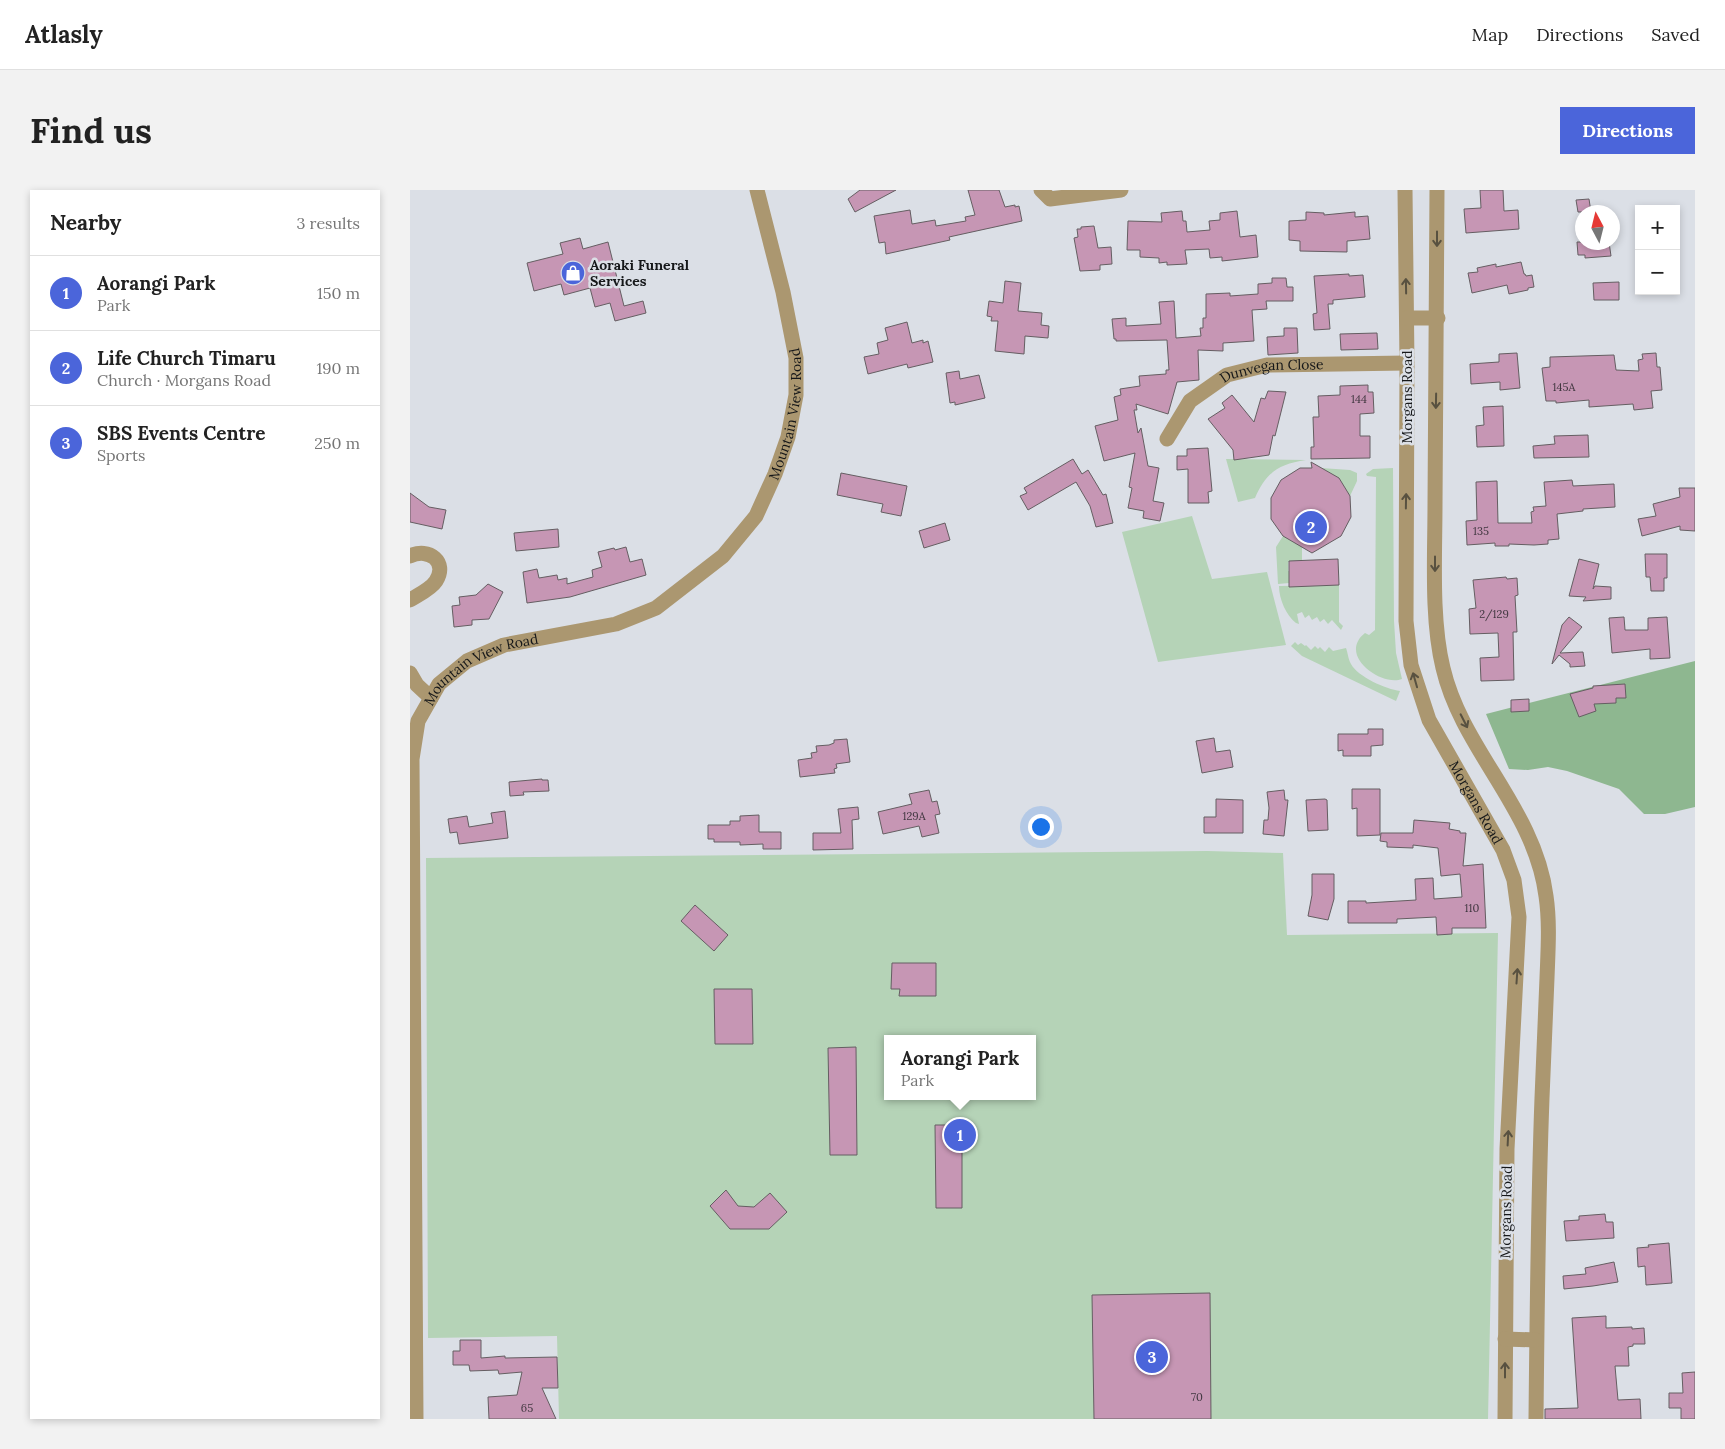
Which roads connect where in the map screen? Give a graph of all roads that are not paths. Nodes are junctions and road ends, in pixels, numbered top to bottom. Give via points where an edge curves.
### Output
1 (757, 190) edge
2 (1121, 190) edge
3 (1405, 190) edge
4 (1437, 190) edge
5 (1045, 194) edge
6 (1407, 318) junction
7 (1438, 318) junction
8 (1407, 363) junction
9 (1167, 439) dead end
10 (410, 556) edge
11 (410, 600) edge
12 (410, 673) edge
13 (431, 698) junction
14 (412, 1095) edge
15 (1504, 1340) junction
16 (1536, 1340) junction
17 (416, 1419) edge
18 (1505, 1419) edge
19 (1536, 1419) edge

1 - 13 street, Mountain View Road via 796,358 796,395 788,437 776,474 756,516 724,556 656,608 616,624 504,645 467,661 439,684
2 - 5 street
6 -> 3 street, Morgans Road
4 -> 7 street, Morgans Road
6 - 7 street
6 - 8 street, Morgans Road
7 -> 16 street, Morgans Road via 1435,569 1438,643 1451,694 1536,853 1547,901
8 - 9 street, Dunvegan Close via 1267,365 1227,375 1190,401
15 -> 8 street, Morgans Road via 1507,1149 1519,936 1518,898 1511,868 1496,834 1429,720 1411,665 1406,622
10 - 11 street via 423,552 433,556 440,575 434,584
12 - 13 street
13 - 14 street, Mountain View Road via 418,721 412,759
14 - 17 street, Mountain View Road
15 - 16 street
18 -> 15 street, Morgans Road
16 - 19 street, Morgans Road

